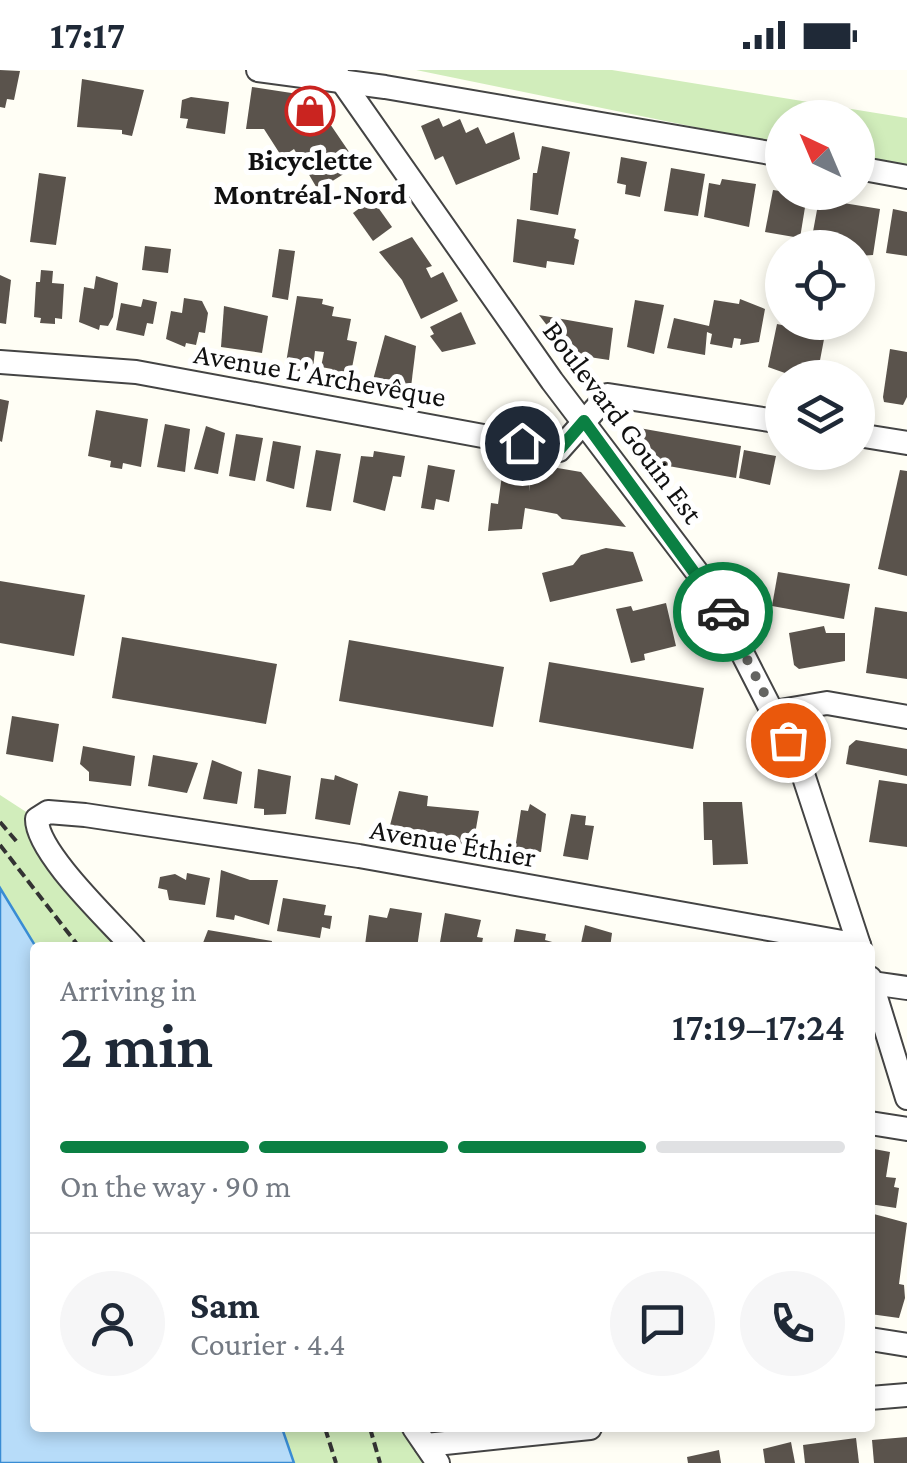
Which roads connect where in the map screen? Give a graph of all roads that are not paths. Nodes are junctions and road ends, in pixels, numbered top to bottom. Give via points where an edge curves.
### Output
1 (258, 70) edge
2 (339, 77) edge
3 (765, 153) edge
4 (875, 171) edge
5 (907, 177) edge
6 (0, 362) edge
7 (765, 419) edge
8 (584, 421) junction
9 (875, 438) edge
10 (907, 443) edge
11 (774, 712) junction
12 (907, 717) edge
13 (129, 942) edge
14 (837, 942) edge
15 (858, 942) edge
16 (875, 981) edge
17 (907, 988) edge
18 (875, 993) edge
19 (907, 1098) edge
20 (875, 1124) edge
21 (907, 1129) edge
22 (875, 1339) edge
23 (907, 1345) edge
24 (907, 1394) edge
25 (875, 1397) edge
26 (551, 1432) edge
27 (426, 1445) edge

1 - 2 street
2 - 3 street
2 - 8 street, Boulevard Gouin Est
4 - 5 street
6 - 8 street, Avenue L'Archevêque via 136,372 559,450
7 - 8 street, Avenue L'Archevêque via 608,394
8 - 11 street, Boulevard Gouin Est via 710,588
9 - 10 street
11 - 12 street via 827,702
11 - 15 street, Boulevard Gouin Est via 801,768
13 - 14 street, Avenue Éthier via 75,883 37,819 48,812 86,814
16 - 17 street
18 - 19 street
20 - 21 street
22 - 23 street
24 - 25 street
26 - 27 street

